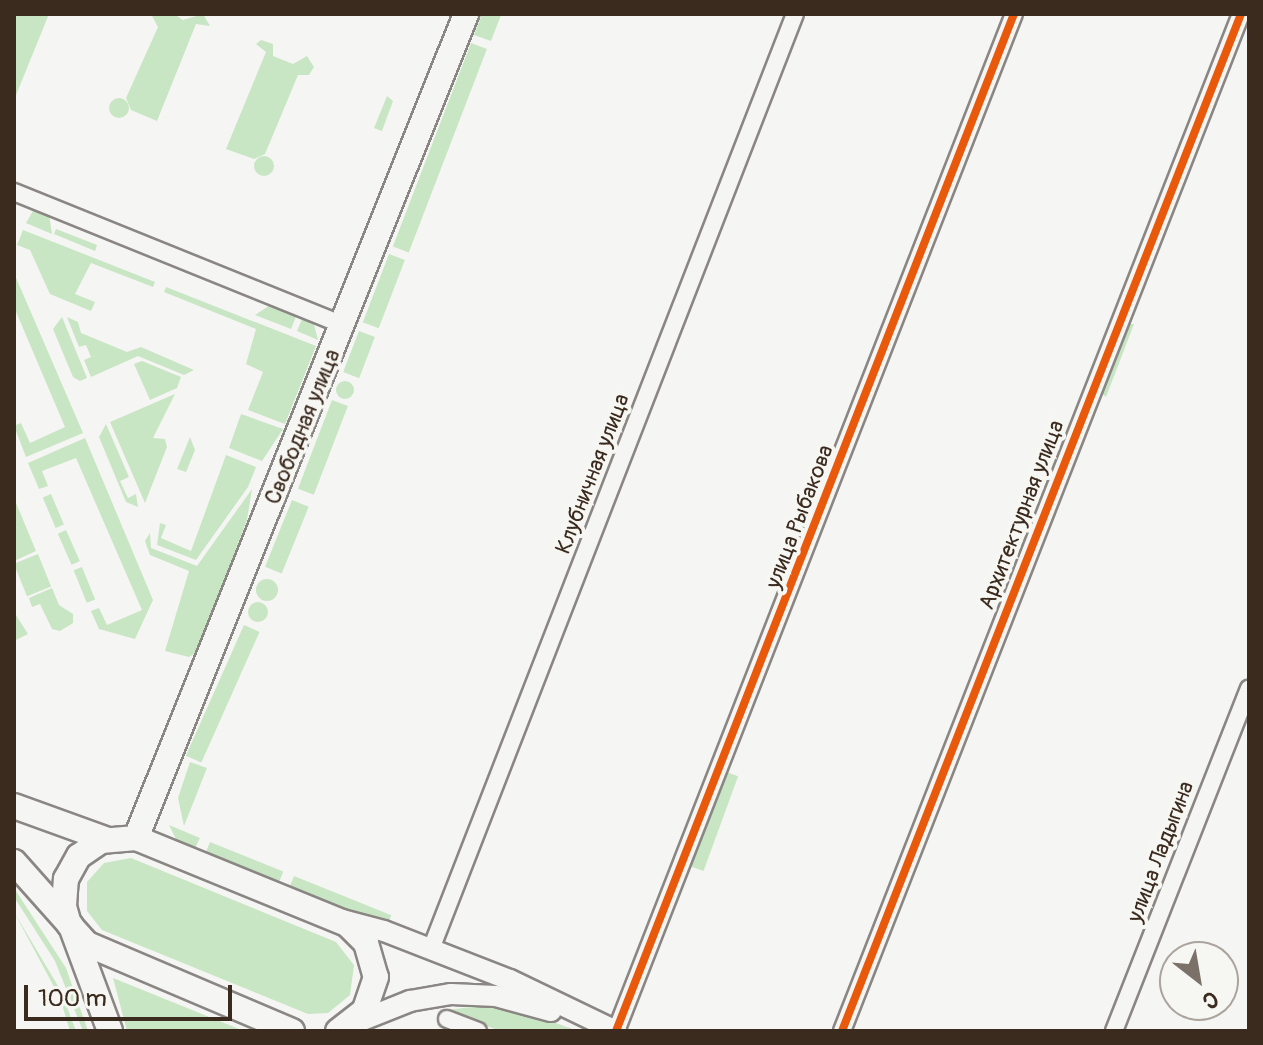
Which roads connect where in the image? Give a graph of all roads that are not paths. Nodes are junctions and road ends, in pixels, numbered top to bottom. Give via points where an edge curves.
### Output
1 (466, 14) edge
2 (795, 14) edge
3 (1014, 14) edge
4 (1241, 14) edge
5 (14, 192) edge
6 (343, 325) junction
7 (1249, 689) edge
8 (14, 806) edge
9 (136, 838) junction
10 (105, 839) junction
11 (14, 862) edge
12 (337, 919) junction
13 (71, 926) junction
14 (431, 949) junction
15 (447, 1019) dead end
16 (343, 1029) edge
17 (110, 1031) edge
18 (292, 1031) edge
19 (478, 1031) edge
20 (616, 1031) edge
21 (842, 1031) edge
22 (1114, 1031) edge

1 - 6 main road, Свободная улица
2 - 14 street, Клубничная улица
3 - 20 street, улица Рыбакова
4 - 21 street, Архитектурная улица
5 - 6 street
6 - 9 main road, Свободная улица
7 - 22 street, улица Ладыгина
8 - 10 main road
9 - 10 main road
9 - 12 main road
10 - 13 main road via 85,850 68,874 63,897
11 - 13 main road
12 - 14 street
12 - 16 main road via 360,935 375,968 369,1003
13 - 17 main road
13 - 18 main road via 94,949
14 - 20 street
15 - 19 street
16 - 20 street via 421,998 496,996

